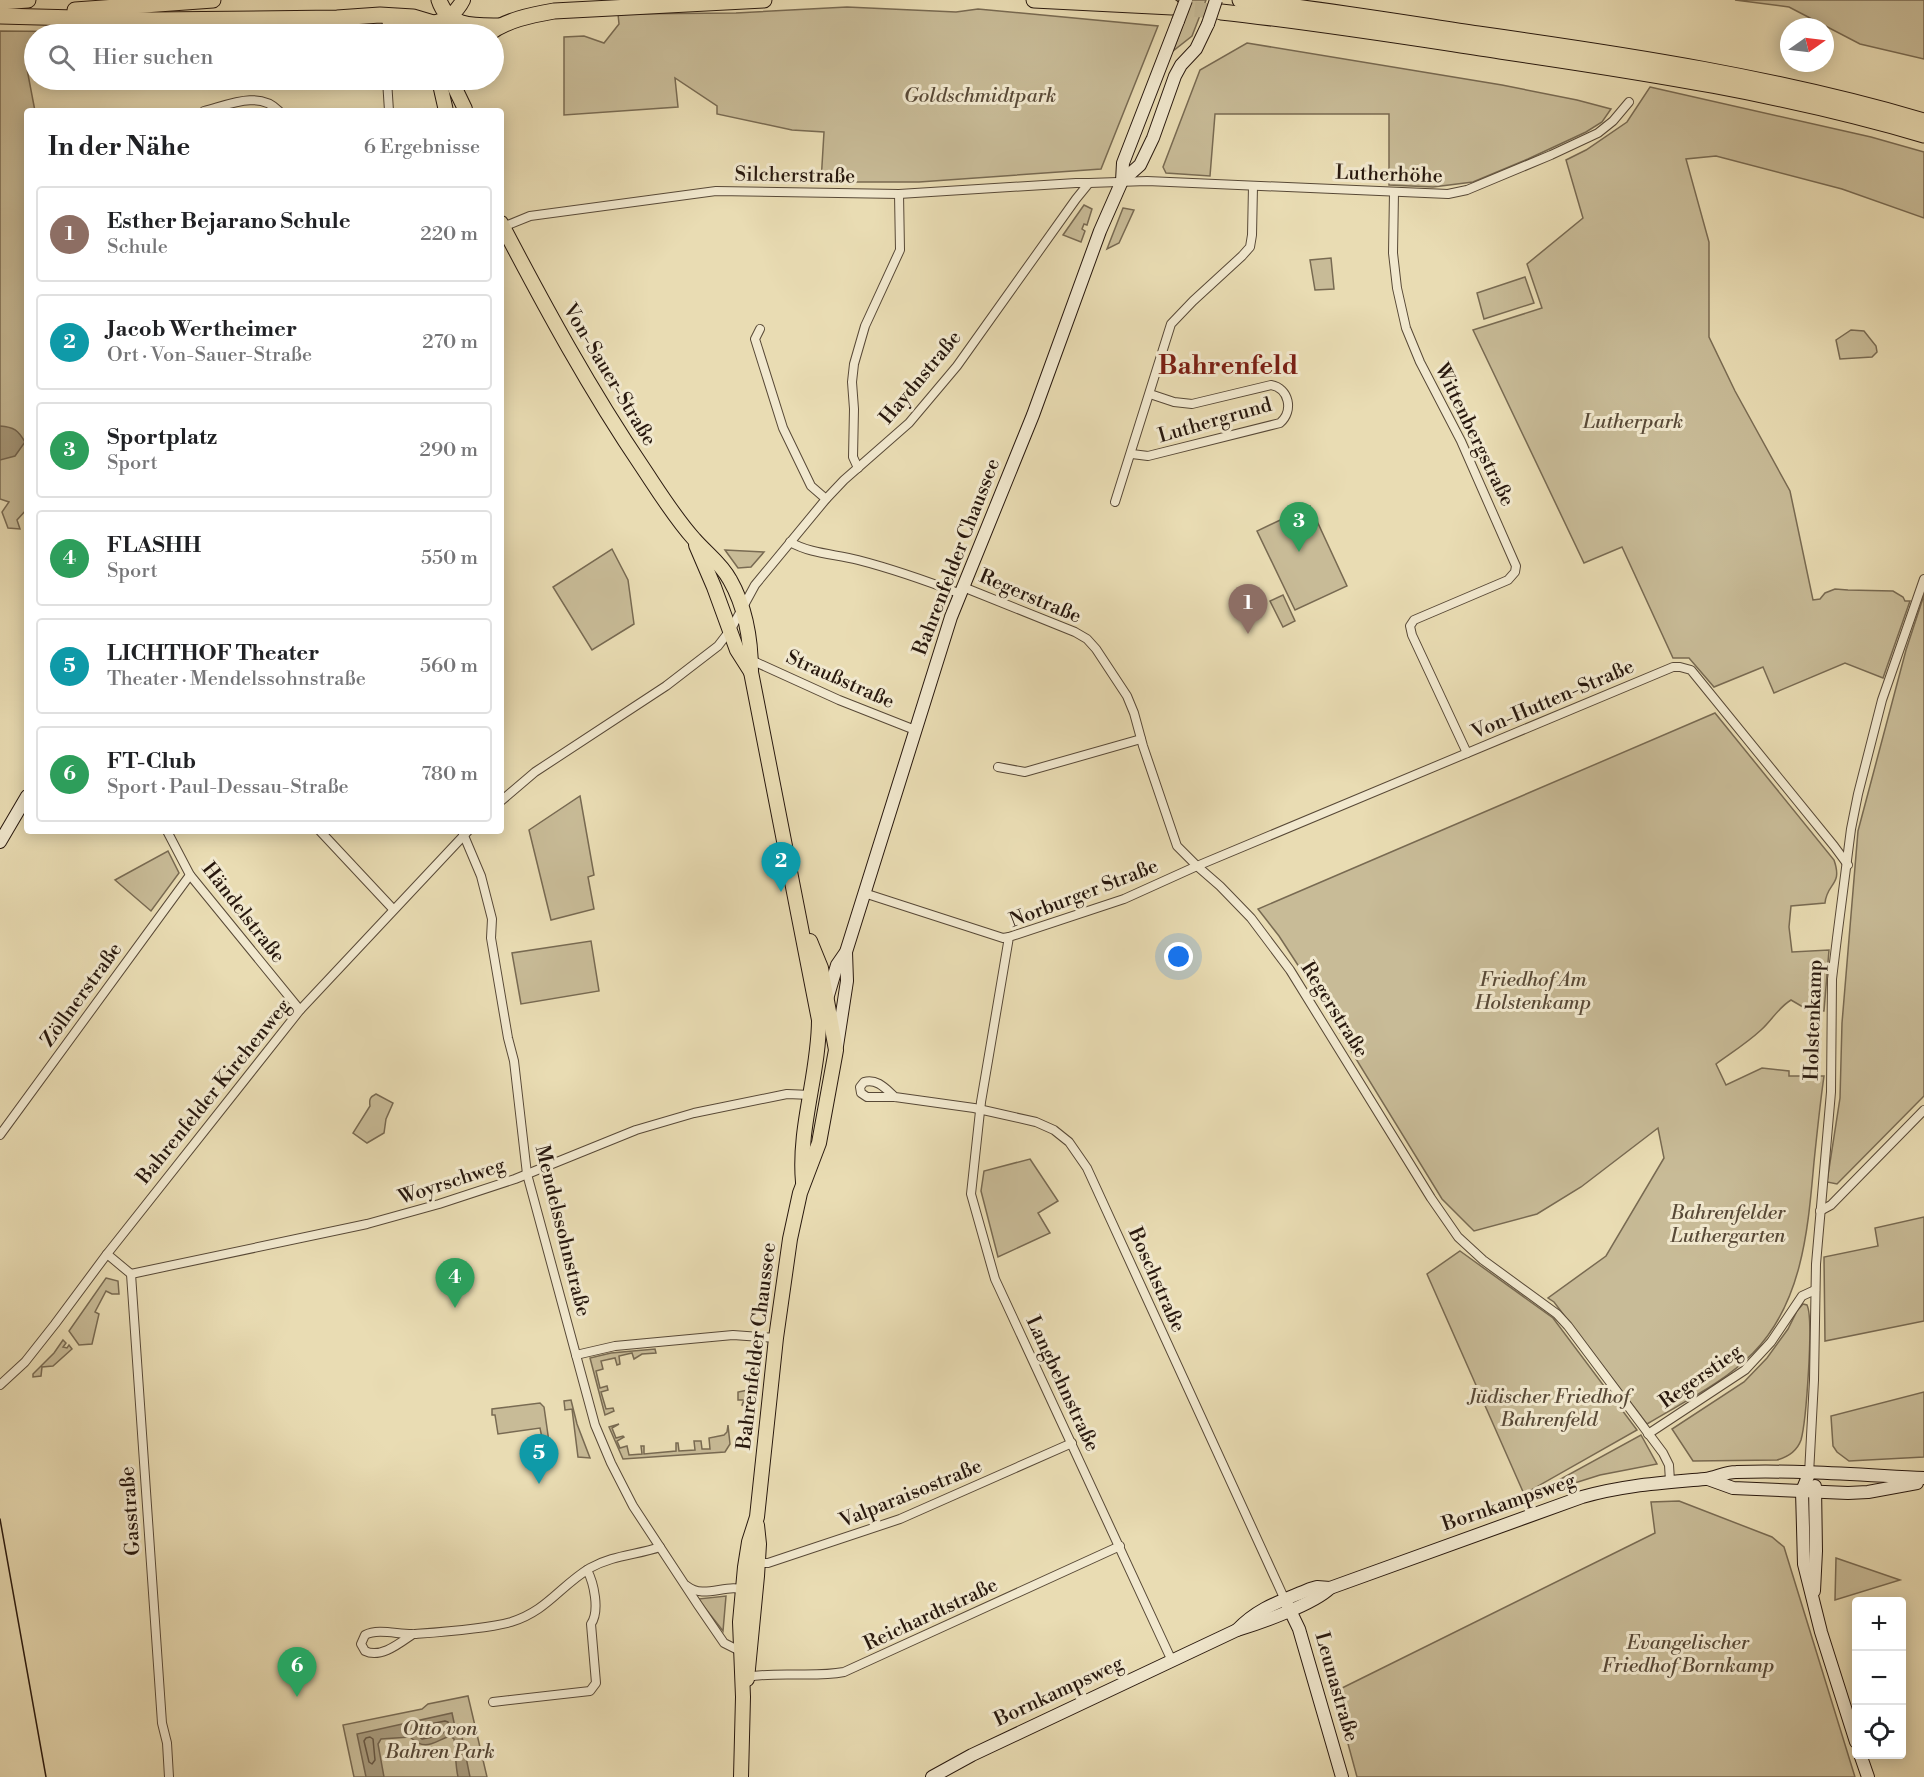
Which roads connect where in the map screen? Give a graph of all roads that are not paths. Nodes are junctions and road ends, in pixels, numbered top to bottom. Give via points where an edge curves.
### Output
1 (28, 0) edge
2 (213, 0) edge
3 (437, 0) edge
4 (464, 0) edge
5 (764, 0) edge
6 (1034, 0) edge
7 (1240, 0) edge
8 (0, 2) edge
9 (1219, 6) edge
10 (1178, 9) edge
11 (0, 16) edge
12 (364, 17) junction
13 (397, 24) edge
14 (439, 24) edge
15 (446, 24) edge
16 (448, 24) edge
17 (504, 26) edge
18 (388, 90) edge
19 (441, 90) edge
20 (460, 90) edge
21 (1629, 102) dead end
22 (216, 108) edge
23 (276, 108) edge
24 (389, 108) edge
25 (445, 108) edge
26 (465, 108) edge
27 (1924, 121) edge
28 (1924, 135) edge
29 (1122, 181) junction
30 (1089, 183) junction
31 (1253, 186) junction
32 (1394, 192) junction
33 (899, 194) junction
34 (504, 224) edge
35 (504, 229) edge
36 (760, 329) dead end
37 (1150, 393) junction
38 (1132, 454) junction
39 (858, 468) junction
40 (826, 499) junction
41 (1115, 502) dead end
42 (694, 540) junction
43 (790, 542) junction
44 (1924, 579) edge
45 (714, 587) junction
46 (962, 591) junction
47 (743, 606) junction
48 (730, 629) junction
49 (751, 660) junction
50 (915, 730) junction
51 (1141, 739) junction
52 (1467, 753) junction
53 (998, 767) dead end
54 (504, 798) edge
55 (24, 801) edge
56 (169, 834) edge
57 (323, 834) edge
58 (464, 834) edge
59 (465, 834) edge
60 (0, 842) edge
61 (1197, 866) junction
62 (1848, 866) junction
63 (190, 875) junction
64 (864, 893) junction
65 (393, 909) junction
66 (801, 923) junction
67 (1009, 938) junction
68 (846, 952) junction
69 (828, 996) junction
70 (300, 1010) junction
71 (819, 1020) junction
72 (836, 1050) junction
73 (811, 1095) junction
74 (895, 1096) dead end
75 (981, 1110) junction
76 (1924, 1110) edge
77 (0, 1135) edge
78 (527, 1174) junction
79 (803, 1182) junction
80 (1820, 1211) junction
81 (107, 1254) junction
82 (131, 1274) junction
83 (1815, 1290) junction
84 (776, 1338) junction
85 (576, 1355) junction
86 (0, 1385) edge
87 (1648, 1434) junction
88 (1072, 1443) junction
89 (1809, 1474) junction
90 (1708, 1479) junction
91 (1924, 1480) edge
92 (1670, 1481) junction
93 (1802, 1491) junction
94 (1816, 1492) junction
95 (757, 1517) junction
96 (1120, 1546) junction
97 (660, 1547) junction
98 (758, 1563) junction
99 (587, 1570) junction
100 (684, 1584) junction
101 (742, 1589) junction
102 (1814, 1601) junction
103 (1287, 1604) junction
104 (755, 1605) junction
105 (413, 1634) junction
106 (752, 1637) junction
107 (740, 1649) junction
108 (1172, 1661) junction
109 (748, 1677) junction
110 (744, 1697) junction
111 (493, 1702) dead end
112 (1852, 1727) edge
113 (1861, 1759) edge
114 (169, 1777) edge
115 (741, 1777) edge
116 (932, 1777) edge
117 (1342, 1777) edge
118 (1868, 1777) edge

1 - 8 highway
2 - 11 highway
3 - 15 highway
4 - 16 main road
5 - 17 highway via 554,11
6 - 10 highway
7 - 27 highway via 1697,68 1827,95
9 - 28 highway via 1686,80 1826,109
9 - 29 main road, Bahrenfelder Chaussee, bridge via 1196,49 1175,76 1140,165
10 - 29 main road, Bahrenfelder Chaussee via 1123,163
11 - 12 highway via 152,20
12 - 13 highway
12 - 14 highway via 413,17
18 - 24 street
19 - 25 main road
20 - 26 main road
21 - 32 street, Lutherhöhe via 1598,133 1467,190 1448,194
22 - 23 street via 249,100 262,100
29 - 30 street
29 - 31 street, Lutherhöhe
29 - 46 main road, Bahrenfelder Chaussee
30 - 33 street, Silcherstraße
30 - 39 street, Haydnstraße via 957,366 909,423
31 - 32 street, Lutherhöhe
31 - 37 street via 1250,247 1172,324
32 - 52 street, Wittenbergstraße via 1397,288 1406,328 1516,566 1508,580 1414,620 1410,626
33 - 34 street, Silcherstraße via 698,193 530,216
33 - 39 street via 900,250 865,326 854,364 853,457
35 - 42 main road, Von-Sauer-Straße via 598,398
36 - 40 street via 755,339 783,428 811,486
37 - 38 street
37 - 38 street, Luthergrund via 1192,404 1271,385 1282,390 1288,406 1280,423 1148,456
38 - 41 street
39 - 40 street, Haydnstraße
40 - 43 street, Haydnstraße
42 - 45 main road, Von-Sauer-Straße
42 - 47 main road, Von-Sauer-Straße via 730,578
43 - 46 street, Regerstraße via 802,549 856,560
43 - 47 street, Haydnstraße
44 - 62 street, Holstenkamp via 1874,730 1856,806
45 - 47 main road
45 - 48 main road, Von-Sauer-Straße
46 - 50 main road, Bahrenfelder Chaussee
46 - 51 street, Regerstraße via 1087,639 1127,696
47 - 48 street
47 - 49 main road, Von-Sauer-Straße
48 - 49 main road
48 - 49 main road, Von-Sauer-Straße via 737,650
48 - 54 street via 718,646 684,673 535,772
49 - 50 street, Straußstraße
49 - 66 main road, Von-Sauer-Straße
50 - 64 main road, Bahrenfelder Chaussee
51 - 53 street via 1024,772
51 - 61 street, Regerstraße via 1173,838
52 - 61 street, Von-Hutten-Straße
52 - 62 street, Von-Hutten-Straße via 1673,667 1691,670
55 - 60 main road
56 - 63 street, Händelstraße
57 - 65 street
58 - 65 street, Bahrenfelder Kirchenweg
59 - 78 street, Mendelssohnstraße via 492,919 491,938 514,1061
61 - 67 street, Norburger Straße via 1124,899
61 - 87 street, Regerstraße via 1251,918 1279,954 1458,1237 1557,1314
62 - 80 street, Holstenkamp via 1832,979 1831,1092
63 - 70 street, Händelstraße
63 - 77 street, Zöllnerstraße
64 - 67 street
64 - 68 main road, Bahrenfelder Chaussee
65 - 70 street, Bahrenfelder Kirchenweg
66 - 69 main road, Bahrenfelder Chaussee via 822,968
66 - 71 main road, Von-Sauer-Straße
67 - 75 street, Norburger Straße
68 - 69 main road, Bahrenfelder Chaussee via 837,965
68 - 72 main road, Bahrenfelder Chaussee via 848,976
69 - 71 main road, Bahrenfelder Chaussee
69 - 72 main road, Bahrenfelder Chaussee
70 - 81 street, Bahrenfelder Kirchenweg
71 - 73 main road, Bahrenfelder Chaussee
72 - 79 main road, Bahrenfelder Chaussee via 819,1143
73 - 78 street, Woyrschweg via 787,1094 674,1119 614,1138
73 - 79 main road, Bahrenfelder Chaussee via 802,1153
74 - 75 street, Boschstraße
75 - 88 street, Langbehnstraße via 971,1194 989,1263
75 - 103 street, Boschstraße via 1054,1130 1086,1165
76 - 80 street via 1831,1205
78 - 82 street, Woyrschweg via 367,1224
78 - 85 street, Mendelssohnstraße
79 - 84 main road, Bahrenfelder Chaussee via 790,1239
80 - 83 street, Holstenkamp
81 - 82 street
81 - 86 street, Bahrenfelder Kirchenweg via 36,1348
82 - 114 street, Gasstraße
83 - 87 street, Regerstieg via 1802,1296 1778,1333 1745,1370
83 - 89 street, Holstenkamp
84 - 85 street via 733,1335 615,1346
84 - 95 main road, Bahrenfelder Chaussee
85 - 97 street, Mendelssohnstraße via 595,1425 611,1463
87 - 92 street, Regerstraße via 1669,1465
88 - 96 street, Langbehnstraße
88 - 98 street, Valparaisostraße via 900,1520
89 - 90 main road, Bornkampsweg via 1732,1472
89 - 91 main road, Bornkampsweg
89 - 93 main road, Holstenkamp
89 - 94 main road, Holstenkamp
90 - 92 main road, Bornkampsweg
90 - 93 main road, Bornkampsweg via 1733,1488
91 - 94 main road, Bornkampsweg via 1868,1492
92 - 103 main road, Bornkampsweg via 1582,1497 1330,1588 1320,1597
93 - 94 main road, Bornkampsweg
93 - 102 main road, Holstenkamp via 1804,1564
94 - 102 main road, Holstenkamp
95 - 98 main road, Bahrenfelder Chaussee
95 - 101 main road, Bahrenfelder Chaussee
96 - 108 street, Langbehnstraße
96 - 109 street, Reichardtstraße via 844,1672 826,1676 784,1673
97 - 99 street via 610,1559
97 - 100 street, Mendelssohnstraße
98 - 104 main road, Bahrenfelder Chaussee
99 - 105 street via 544,1607 522,1618 502,1624
99 - 111 street via 594,1603 591,1624 596,1683 590,1691
100 - 101 street via 697,1591
100 - 107 street, Mendelssohnstraße via 724,1643
101 - 104 street via 749,1592
101 - 107 main road, Bahrenfelder Chaussee
102 - 112 main road, Holstenkamp
103 - 108 main road, Bornkampsweg via 1255,1625
103 - 117 main road, Leunastraße via 1299,1629
104 - 106 main road, Bahrenfelder Chaussee
105 - 105 street via 368,1633 362,1644 366,1651 376,1653
106 - 107 street
106 - 109 main road, Bahrenfelder Chaussee
107 - 110 main road, Bahrenfelder Chaussee
108 - 116 main road, Bornkampsweg
109 - 110 main road, Bahrenfelder Chaussee
110 - 115 main road, Bahrenfelder Chaussee
113 - 118 main road

